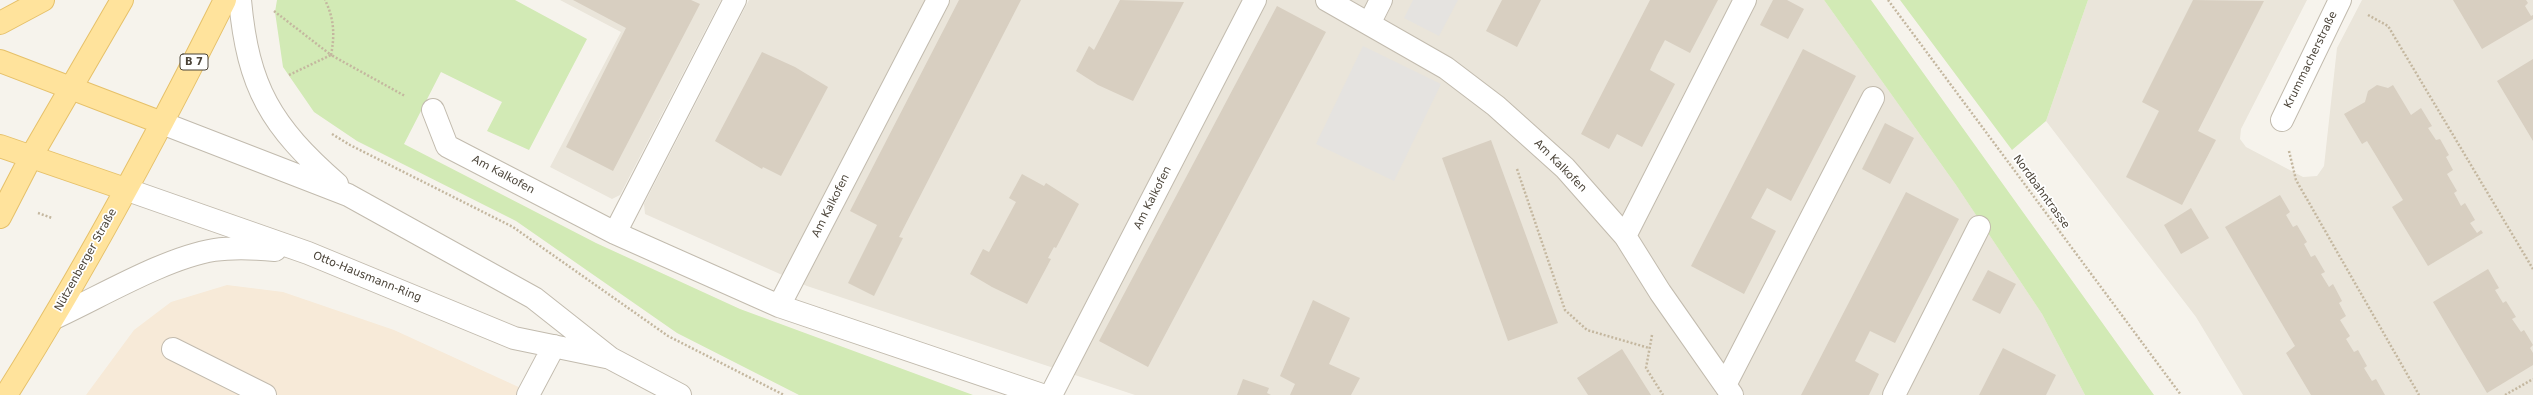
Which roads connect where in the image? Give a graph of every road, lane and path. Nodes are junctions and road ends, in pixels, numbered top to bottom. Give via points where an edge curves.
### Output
1 (43, 0) edge
2 (122, 0) edge
3 (225, 0) edge
4 (240, 0) edge
5 (325, 0) edge
6 (735, 0) edge
7 (938, 0) edge
8 (1255, 0) edge
9 (1327, 0) edge
10 (1381, 0) edge
11 (1745, 0) edge
12 (1888, 0) edge
13 (2340, 0) edge
14 (268, 7) dead end
15 (0, 23) edge
16 (1369, 24) junction
17 (330, 55) junction
18 (0, 61) edge
19 (286, 77) dead end
20 (71, 88) junction
21 (1873, 98) dead end
22 (433, 110) joint
23 (2282, 120) joint
24 (162, 123) junction
25 (325, 129) dead end
26 (0, 146) edge
27 (32, 155) junction
28 (1515, 164) dead end
29 (125, 189) junction
30 (348, 195) junction
31 (0, 217) edge
32 (1979, 227) dead end
33 (615, 233) junction
34 (1625, 236) junction
35 (308, 253) junction
36 (2533, 268) edge
37 (1660, 292) junction
38 (779, 306) junction
39 (54, 318) junction
40 (554, 346) junction
41 (1649, 348) junction
42 (173, 349) dead end
43 (610, 358) junction
44 (2533, 379) edge
45 (1729, 390) edge
46 (6, 395) edge
47 (265, 395) edge
48 (528, 395) edge
49 (680, 395) edge
50 (784, 395) edge
51 (1042, 395) edge
52 (1051, 395) edge
53 (1663, 395) edge
54 (1894, 395) edge
55 (2181, 395) edge
56 (2419, 395) edge
57 (2506, 395) edge

1 - 15 main road
2 - 20 main road
3 - 24 main road, B 7
4 - 30 street via 246,51 259,92 284,131 310,161
5 - 17 path via 333,15 334,42
6 - 33 street
7 - 38 street, Am Kalkofen
8 - 52 street, Am Kalkofen
9 - 16 street, Am Kalkofen
10 - 16 street
11 - 34 street
12 - 55 path, Nordbahntrasse
13 - 23 street, Krummacherstraße
13 - 36 path via 2388,26
14 - 17 path
16 - 34 street, Am Kalkofen via 1446,68 1496,106 1565,168
17 - 19 path
17 - 22 path via 377,83
18 - 20 main road
20 - 24 main road
20 - 27 main road
21 - 45 street
22 - 33 street, Am Kalkofen via 448,146
23 - 56 path via 2296,180
24 - 29 main road, Nützenberger Straße
24 - 30 street, Otto-Hausmann-Ring
25 - 50 path via 350,145 513,227 668,336
26 - 27 main road
27 - 29 main road
27 - 31 main road
28 - 41 path via 1565,310 1587,330
29 - 35 street, Otto-Hausmann-Ring
29 - 39 main road, Nützenberger Straße
30 - 43 street, Otto-Hausmann-Ring via 534,298
32 - 54 street
33 - 38 street, Am Kalkofen
34 - 37 street, Am Kalkofen
35 - 39 street via 249,248 213,250 165,266
35 - 40 street, Otto-Hausmann-Ring via 514,338
37 - 41 path
37 - 45 street, Am Kalkofen
38 - 51 street, Am Kalkofen
39 - 46 main road, Nützenberger Straße
40 - 43 street, Otto-Hausmann-Ring
40 - 48 street
41 - 53 path via 1646,368
42 - 47 street
43 - 49 street, Otto-Hausmann-Ring
44 - 57 path

